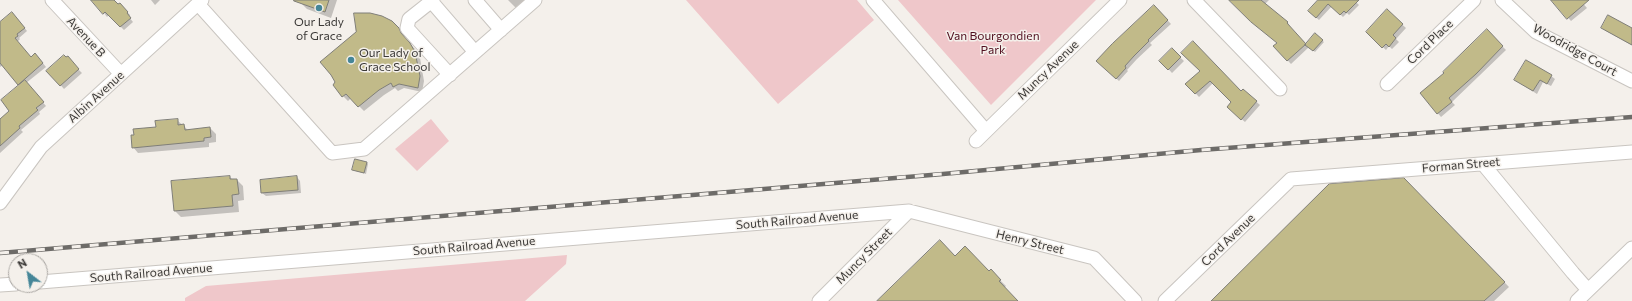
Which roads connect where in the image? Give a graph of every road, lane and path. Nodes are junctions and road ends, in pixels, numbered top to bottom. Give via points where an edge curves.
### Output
1 (52, 0) edge
2 (432, 0) edge
3 (475, 0) edge
4 (535, 0) edge
5 (873, 0) edge
6 (1120, 0) edge
7 (1194, 0) edge
8 (1474, 0) edge
9 (1502, 0) edge
10 (200, 2) edge
11 (501, 30) junction
12 (475, 52) junction
13 (121, 74) junction
14 (450, 74) junction
15 (1632, 81) edge
16 (1387, 84) dead end
17 (1280, 89) dead end
18 (1632, 152) edge
19 (1483, 164) junction
20 (1291, 179) joint
21 (0, 203) edge
22 (908, 211) junction
23 (1632, 248) edge
24 (48, 281) edge
25 (1588, 290) junction
26 (819, 301) edge
27 (1135, 301) edge
28 (1165, 301) edge
29 (1577, 301) edge

1 - 13 street, Avenue B
2 - 12 street
2 - 14 street via 409,19 407,28
3 - 11 street
4 - 11 street
5 - 6 street, Muncy Avenue via 981,136
7 - 17 street
8 - 16 street, Cord Place
9 - 15 street, Woodridge Court via 1536,32
10 - 13 street, Albin Avenue
10 - 14 street via 332,153 364,149
11 - 12 street
12 - 14 street
13 - 21 street, Albin Avenue via 41,147
18 - 19 street, Forman Street
19 - 20 street, Forman Street
19 - 25 street
20 - 28 street, Cord Avenue
22 - 24 street, South Railroad Avenue
22 - 26 street, Muncy Street
22 - 27 street, Henry Street via 1094,258
23 - 25 street
25 - 29 street

